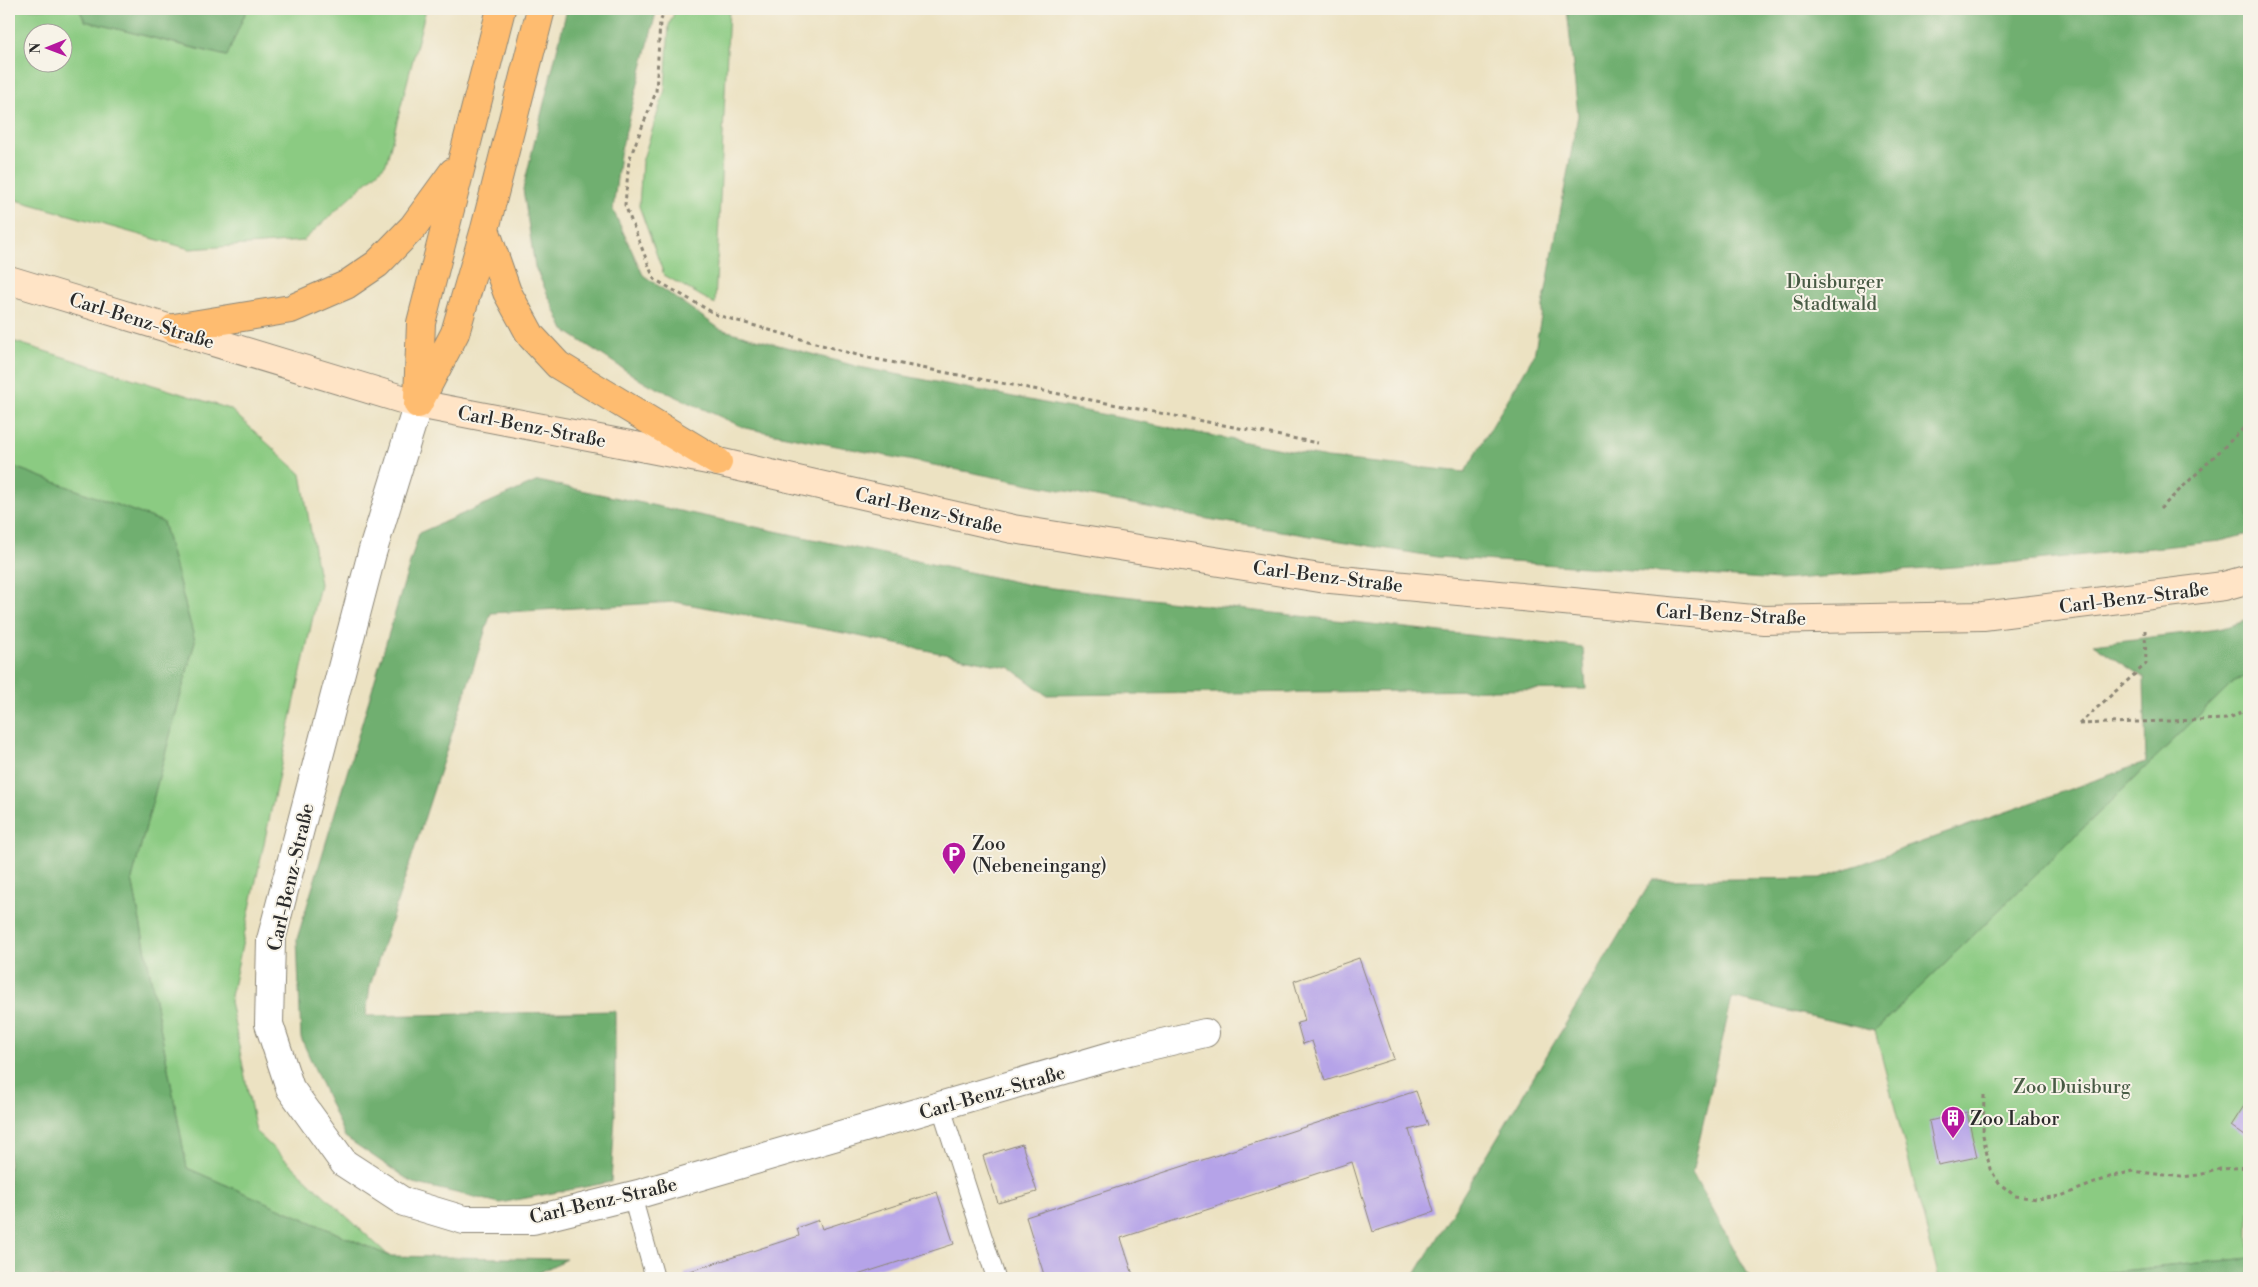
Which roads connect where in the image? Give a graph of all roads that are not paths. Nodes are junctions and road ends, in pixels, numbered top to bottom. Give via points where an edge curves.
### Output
1 (501, 9) edge
2 (541, 9) edge
3 (461, 161) junction
4 (485, 229) junction
5 (9, 280) edge
6 (174, 328) junction
7 (418, 404) junction
8 (718, 462) junction
9 (2249, 579) edge
10 (1205, 1033) dead end
11 (941, 1107) junction
12 (632, 1196) junction
13 (656, 1278) edge
14 (996, 1278) edge

1 - 3 highway
2 - 4 highway
3 - 6 highway via 413,227 377,264 346,285 291,309
3 - 7 highway via 421,323
4 - 7 highway via 456,333
4 - 8 highway via 507,292 531,336 558,365
5 - 6 main road, Carl-Benz-Straße
6 - 7 main road, Carl-Benz-Straße
7 - 8 main road, Carl-Benz-Straße
7 - 12 street, Carl-Benz-Straße via 372,553 271,940 269,1024 290,1088 344,1163 404,1202 464,1220 533,1220
8 - 9 main road, Carl-Benz-Straße via 1023,531 1320,578 1764,620 1983,616 2224,586
10 - 11 street, Carl-Benz-Straße via 1128,1051
11 - 12 street, Carl-Benz-Straße
11 - 14 lane
12 - 13 lane

